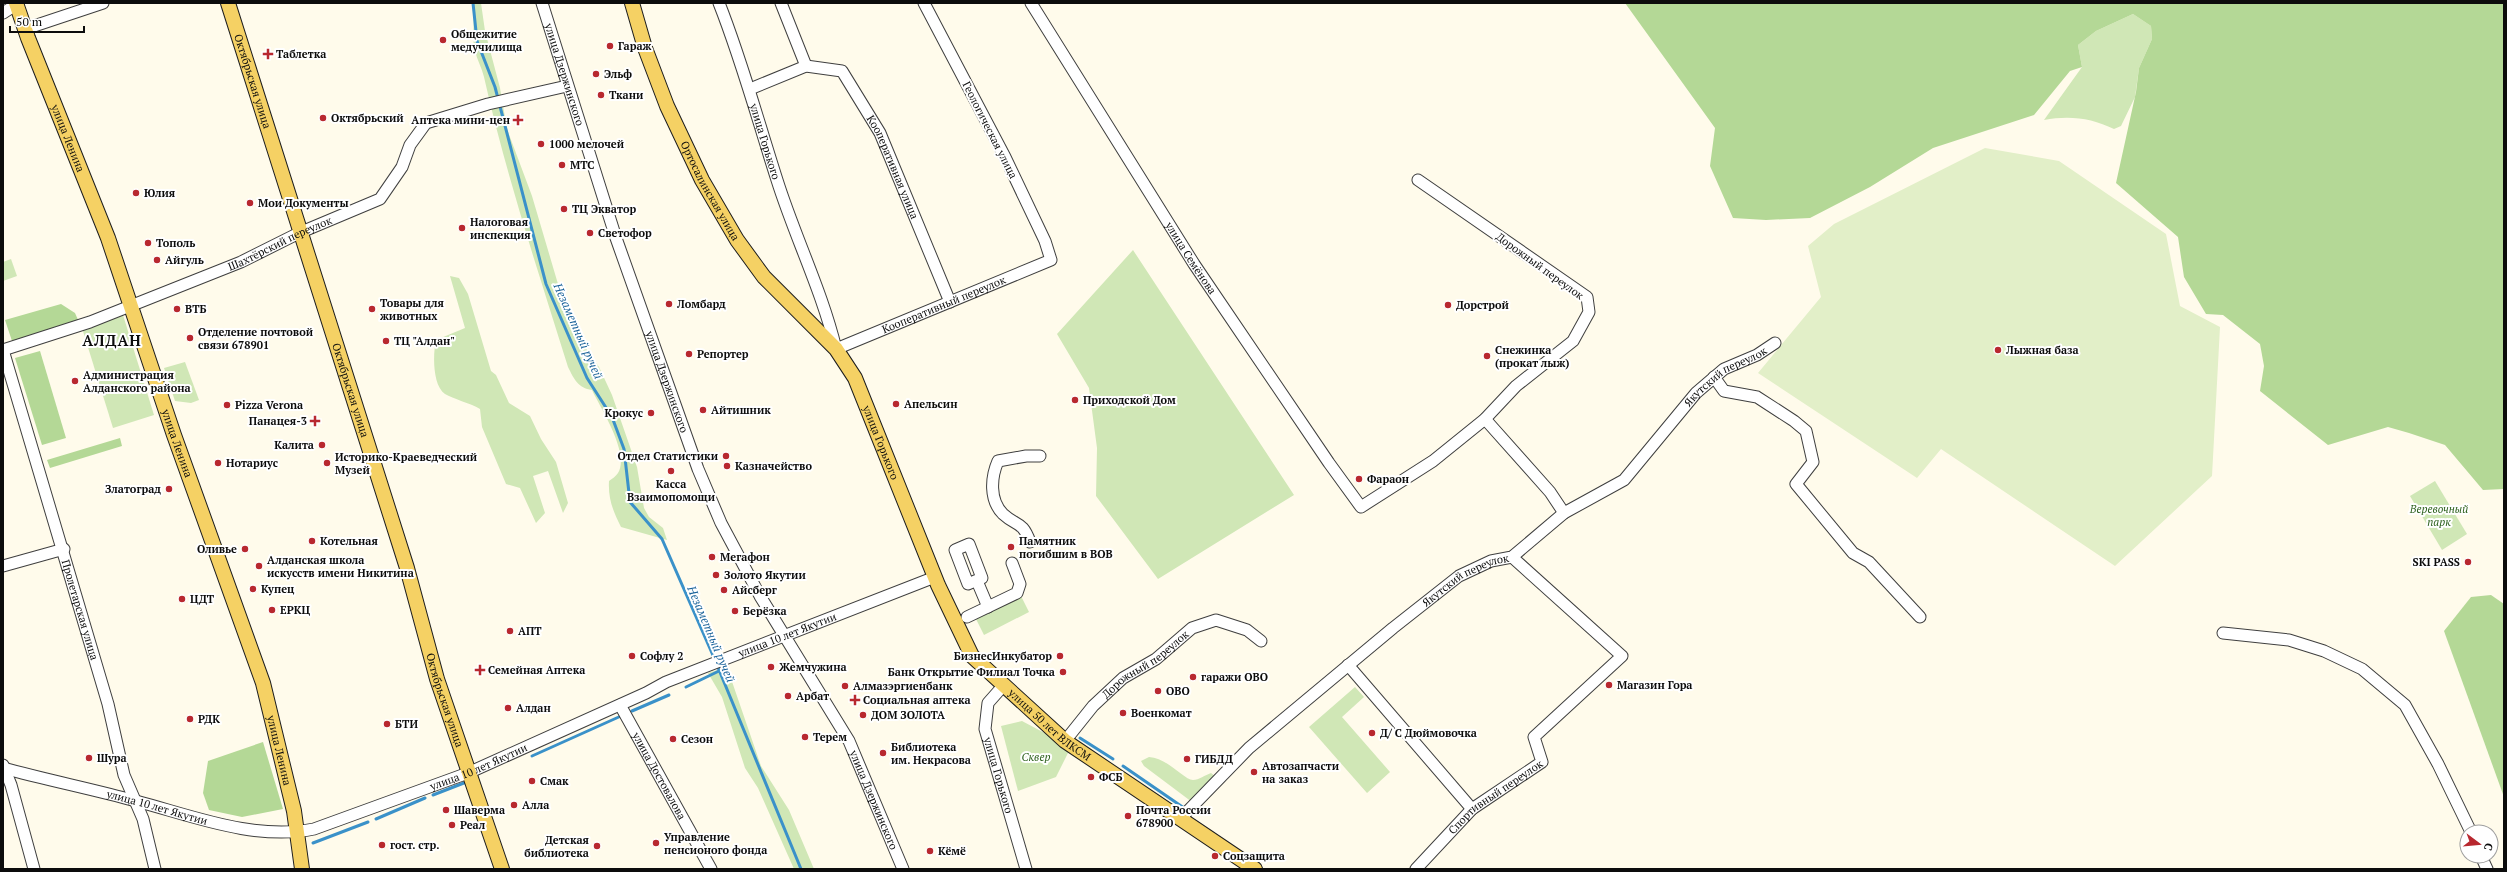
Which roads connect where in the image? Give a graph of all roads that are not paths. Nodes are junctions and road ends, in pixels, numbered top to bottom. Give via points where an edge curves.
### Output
1 (103, 3) edge
2 (228, 3) edge
3 (542, 3) edge
4 (632, 3) edge
5 (720, 3) edge
6 (781, 3) edge
7 (924, 3) edge
8 (1031, 3) edge
9 (16, 4) edge
10 (3, 13) edge
11 (25, 29) junction
12 (806, 66) junction
13 (567, 86) junction
14 (750, 89) junction
15 (1418, 180) dead end
16 (299, 233) junction
17 (1051, 260) joint
18 (950, 302) junction
19 (131, 306) junction
20 (1775, 344) dead end
21 (836, 349) junction
22 (3, 350) edge
23 (1714, 377) junction
24 (1485, 419) junction
25 (1040, 456) dead end
26 (1361, 507) joint
27 (1564, 513) junction
28 (1030, 542) dead end
29 (64, 549) junction
30 (1512, 557) junction
31 (1012, 563) dead end
32 (3, 566) edge
33 (935, 577) junction
34 (977, 581) dead end
35 (988, 607) junction
36 (967, 617) dead end
37 (1920, 617) dead end
38 (2223, 633) dead end
39 (784, 636) junction
40 (1261, 641) dead end
41 (1348, 665) junction
42 (1003, 686) junction
43 (620, 705) junction
44 (1065, 741) junction
45 (3, 767) edge
46 (468, 773) junction
47 (135, 800) junction
48 (1472, 809) junction
49 (1181, 818) junction
50 (2466, 824) edge
51 (296, 833) junction
52 (34, 869) edge
53 (155, 869) edge
54 (302, 869) edge
55 (502, 869) edge
56 (711, 869) edge
57 (903, 869) edge
58 (1026, 869) edge
59 (1255, 869) edge
60 (1416, 869) edge

1 - 11 street
2 - 16 main road, Октябрьская улица
3 - 13 street, улица Дзержинского
4 - 21 main road, Ортосалинская улица via 645,48 667,106 702,180 737,240 764,276
5 - 14 street, улица Горького
6 - 12 street
7 - 17 street, Геологическая улица via 1005,157 1045,241
8 - 26 street, улица Семёнова via 1194,264
9 - 10 street
9 - 11 main road, улица Ленина
11 - 19 main road, улица Ленина via 76,156
12 - 14 street
12 - 18 street, Кооперативная улица via 842,71 880,133
13 - 16 street, Шахтёрский переулок via 488,104 426,123 410,145 402,167 380,199
13 - 39 street, улица Дзержинского via 616,238 698,469 721,523
14 - 21 street, улица Горького via 777,181 828,318
15 - 24 street, Дорожный переулок via 1587,297 1589,312 1573,341 1516,386
16 - 19 street, Шахтёрский переулок via 240,262
16 - 46 main road, Октябрьская улица via 407,568
17 - 18 street, Кооперативный переулок
18 - 21 street, Кооперативный переулок
19 - 22 street, Шахтёрский переулок
19 - 51 main road, улица Ленина via 263,684 294,811
20 - 23 street, Якутский переулок via 1724,369
21 - 33 main road, улица Горького via 855,378
22 - 29 street, Пролетарская улица
23 - 27 street, Якутский переулок via 1696,393 1627,477
23 - 37 street via 1724,391 1757,397 1777,408 1806,431 1813,462 1796,484 1853,553 1869,562
24 - 26 street, Дорожный переулок via 1433,461
24 - 27 street via 1550,492
25 - 28 street via 998,461 993,473 995,502 1004,515 1025,529
27 - 30 street, Якутский переулок
29 - 32 street
29 - 47 street, Пролетарская улица via 108,704 124,775
30 - 41 street, Якутский переулок via 1491,561 1459,576
30 - 48 street, Спортивный переулок via 1622,656 1534,737 1542,762
31 - 35 street via 1020,584 1017,592
33 - 39 street, улица 10 лет Якутии
33 - 42 main road, улица Горького via 972,656
34 - 35 street
35 - 36 street
38 - 50 street via 2289,640 2324,651 2362,669 2405,705 2438,764
39 - 43 street, улица 10 лет Якутии via 712,663
39 - 57 street, улица Дзержинского via 849,741
40 - 44 street, Дорожный переулок via 1247,630 1216,620 1192,628 1156,659 1123,678 1093,706
41 - 48 street
41 - 49 street, Якутский переулок via 1249,748
42 - 44 main road, улица 50 лет ВЛКСМ
42 - 58 street, улица Горького via 988,702 986,729
43 - 46 street, улица 10 лет Якутии
43 - 56 street, улица Достовалова
44 - 49 main road, улица 50 лет ВЛКСМ
45 - 47 street, улица 10 лет Якутии
45 - 52 street via 11,785
46 - 51 street, улица 10 лет Якутии via 366,811
46 - 55 main road, Октябрьская улица
47 - 51 street, улица 10 лет Якутии via 220,823 265,832
47 - 53 street, Пролетарская улица via 143,819
48 - 60 street, Спортивный переулок
49 - 59 main road, улица 50 лет ВЛКСМ
51 - 54 main road, улица Ленина

